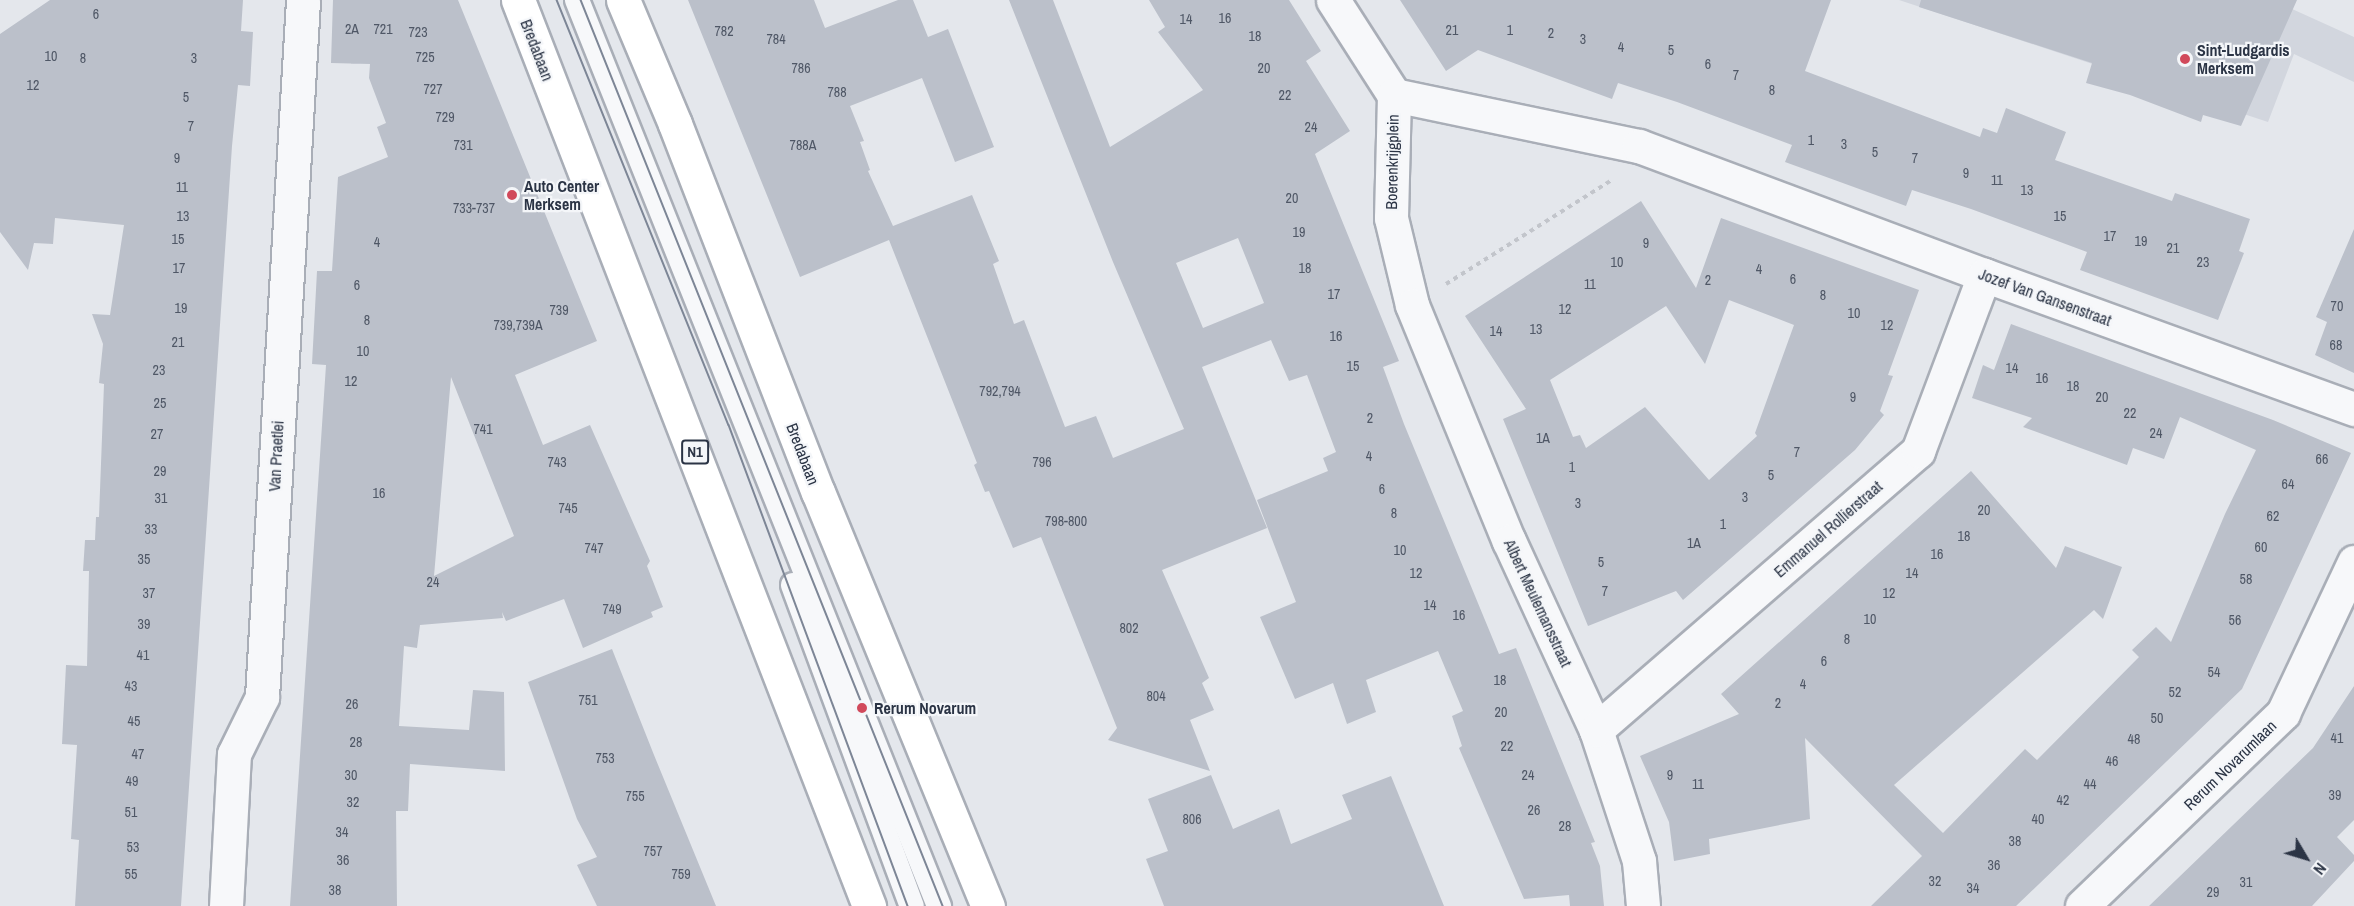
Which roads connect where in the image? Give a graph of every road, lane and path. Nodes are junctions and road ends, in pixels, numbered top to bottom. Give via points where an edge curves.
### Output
1 (303, 0) edge
2 (518, 0) edge
3 (560, 0) edge
4 (577, 0) edge
5 (623, 0) edge
6 (1333, 0) edge
7 (1394, 95) junction
8 (1639, 146) junction
9 (1737, 180) joint
10 (1984, 275) junction
11 (1412, 305) junction
12 (2354, 409) edge
13 (2354, 562) edge
14 (1596, 730) junction
15 (226, 906) edge
16 (869, 906) edge
17 (912, 906) edge
18 (939, 906) edge
19 (988, 906) edge
20 (1643, 906) edge
21 (2082, 906) edge

1 - 15 street, Van Praetlei via 262,698 234,754
2 - 16 main road, Bredabaan / N1
3 - 17 lane via 732,424
4 - 18 lane
5 - 19 main road, Bredabaan
6 - 7 street
7 - 8 street, Boerenkrijgplein
7 - 11 street, Boerenkrijgplein via 1391,218
8 - 9 street, Boerenkrijgplein
8 - 11 path via 1611,181
9 - 10 street, Jozef Van Gansenstraat
10 - 12 street, Jozef Van Gansenstraat
10 - 14 street, Emmanuel Rollierstraat via 1918,451
11 - 14 street, Albert Meulemansstraat via 1509,542
13 - 21 street, Rerum Novarumlaan via 2283,713
14 - 20 street, Albert Meulemansstraat via 1639,861

